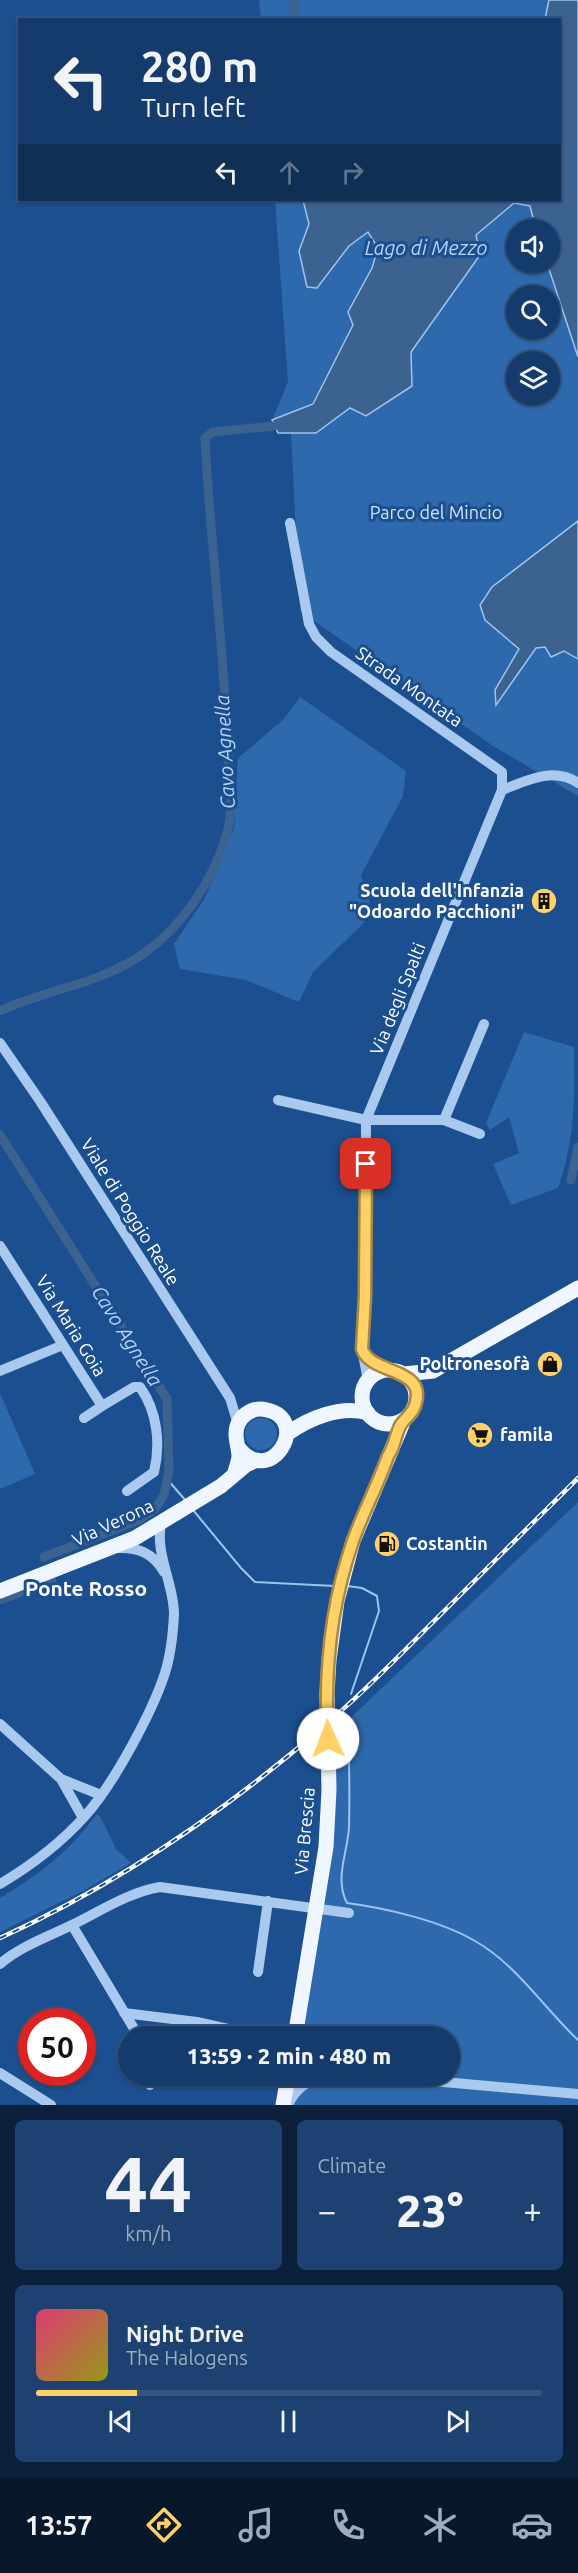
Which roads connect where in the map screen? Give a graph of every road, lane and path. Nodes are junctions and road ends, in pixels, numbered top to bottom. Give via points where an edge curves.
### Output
1 (290, 523) dead end
2 (578, 783) edge
3 (502, 790) junction
4 (484, 1024) dead end
5 (0, 1043) edge
6 (278, 1100) dead end
7 (366, 1120) junction
8 (444, 1120) junction
9 (480, 1134) dead end
10 (0, 1246) edge
11 (578, 1288) edge
12 (63, 1344) junction
13 (364, 1355) junction
14 (388, 1370) junction
15 (0, 1371) edge
16 (433, 1371) junction
17 (404, 1374) junction
18 (368, 1380) junction
19 (362, 1395) junction
20 (417, 1397) junction
21 (230, 1398) junction
22 (102, 1406) junction
23 (255, 1410) junction
24 (346, 1410) junction
25 (373, 1417) junction
26 (84, 1418) dead end
27 (282, 1419) junction
28 (404, 1420) junction
29 (306, 1422) junction
30 (238, 1424) junction
31 (287, 1434) junction
32 (238, 1447) junction
33 (388, 1456) junction
34 (257, 1460) junction
35 (234, 1475) junction
36 (127, 1491) dead end
37 (157, 1526) junction
38 (113, 1548) junction
39 (163, 1570) junction
40 (0, 1592) edge
41 (0, 1724) edge
42 (61, 1779) junction
43 (101, 1795) junction
44 (83, 1818) junction
45 (0, 1884) edge
46 (268, 1901) junction
47 (316, 1909) junction
48 (349, 1913) dead end
49 (72, 1925) junction
50 (0, 1964) edge
51 (258, 1972) dead end
52 (299, 2008) junction
53 (124, 2013) junction
54 (132, 2026) edge
55 (214, 2026) edge
56 (296, 2026) edge
57 (303, 2026) edge
58 (0, 2073) edge
59 (460, 2083) edge
60 (286, 2086) edge
61 (303, 2086) edge
62 (578, 2094) edge
63 (51, 2105) edge
64 (283, 2105) edge
65 (288, 2105) edge

1 - 3 street, Strada Montata via 309,624 316,637 331,652 502,772
2 - 3 street via 552,776 534,777
3 - 7 street, Via degli Spalti
4 - 8 street
5 - 21 street, Viale di Poggio Reale
6 - 7 street
7 - 8 street
7 - 13 street, Via degli Spalti via 365,1312 361,1343
8 - 9 street
10 - 12 street, Via Maria Goia
11 - 16 main road
12 - 15 street
12 - 22 street, Via Maria Goia
13 - 14 street
13 - 18 street, Via degli Spalti
14 - 17 main road
14 - 18 main road
16 - 17 main road
16 - 20 main road
17 - 20 main road
18 - 19 main road
19 - 24 main road
19 - 25 main road
20 - 28 main road
21 - 23 street
21 - 30 street, Viale di Poggio Reale
22 - 26 street
22 - 36 street via 140,1387 154,1416 154,1472
23 - 27 main road via 272,1411
23 - 30 main road via 246,1413
24 - 25 main road
24 - 29 main road
25 - 28 main road via 391,1424
25 - 33 main road via 386,1438
27 - 29 main road
27 - 31 main road
28 - 33 main road, Via Brescia
29 - 31 main road
30 - 32 main road
31 - 34 main road via 279,1453
32 - 34 main road
32 - 35 main road
33 - 47 main road, Via Brescia via 353,1541 338,1597 327,1682 326,1847
34 - 35 main road, Via Verona
35 - 37 main road, Via Verona
37 - 38 main road, Via Verona
37 - 39 street
38 - 39 street via 139,1549
38 - 40 main road, Via Verona
39 - 43 street via 174,1611 165,1673
41 - 42 street
42 - 43 street
42 - 44 street
43 - 44 street
44 - 45 street via 32,1865
46 - 47 street
46 - 49 street via 160,1887 139,1892
46 - 51 street
47 - 48 street
47 - 52 main road, Via Brescia
49 - 50 street
49 - 53 street
52 - 56 main road, Via Brescia
52 - 57 street
53 - 54 street
53 - 55 street
58 - 63 street
59 - 62 street
60 - 64 main road
61 - 65 street

